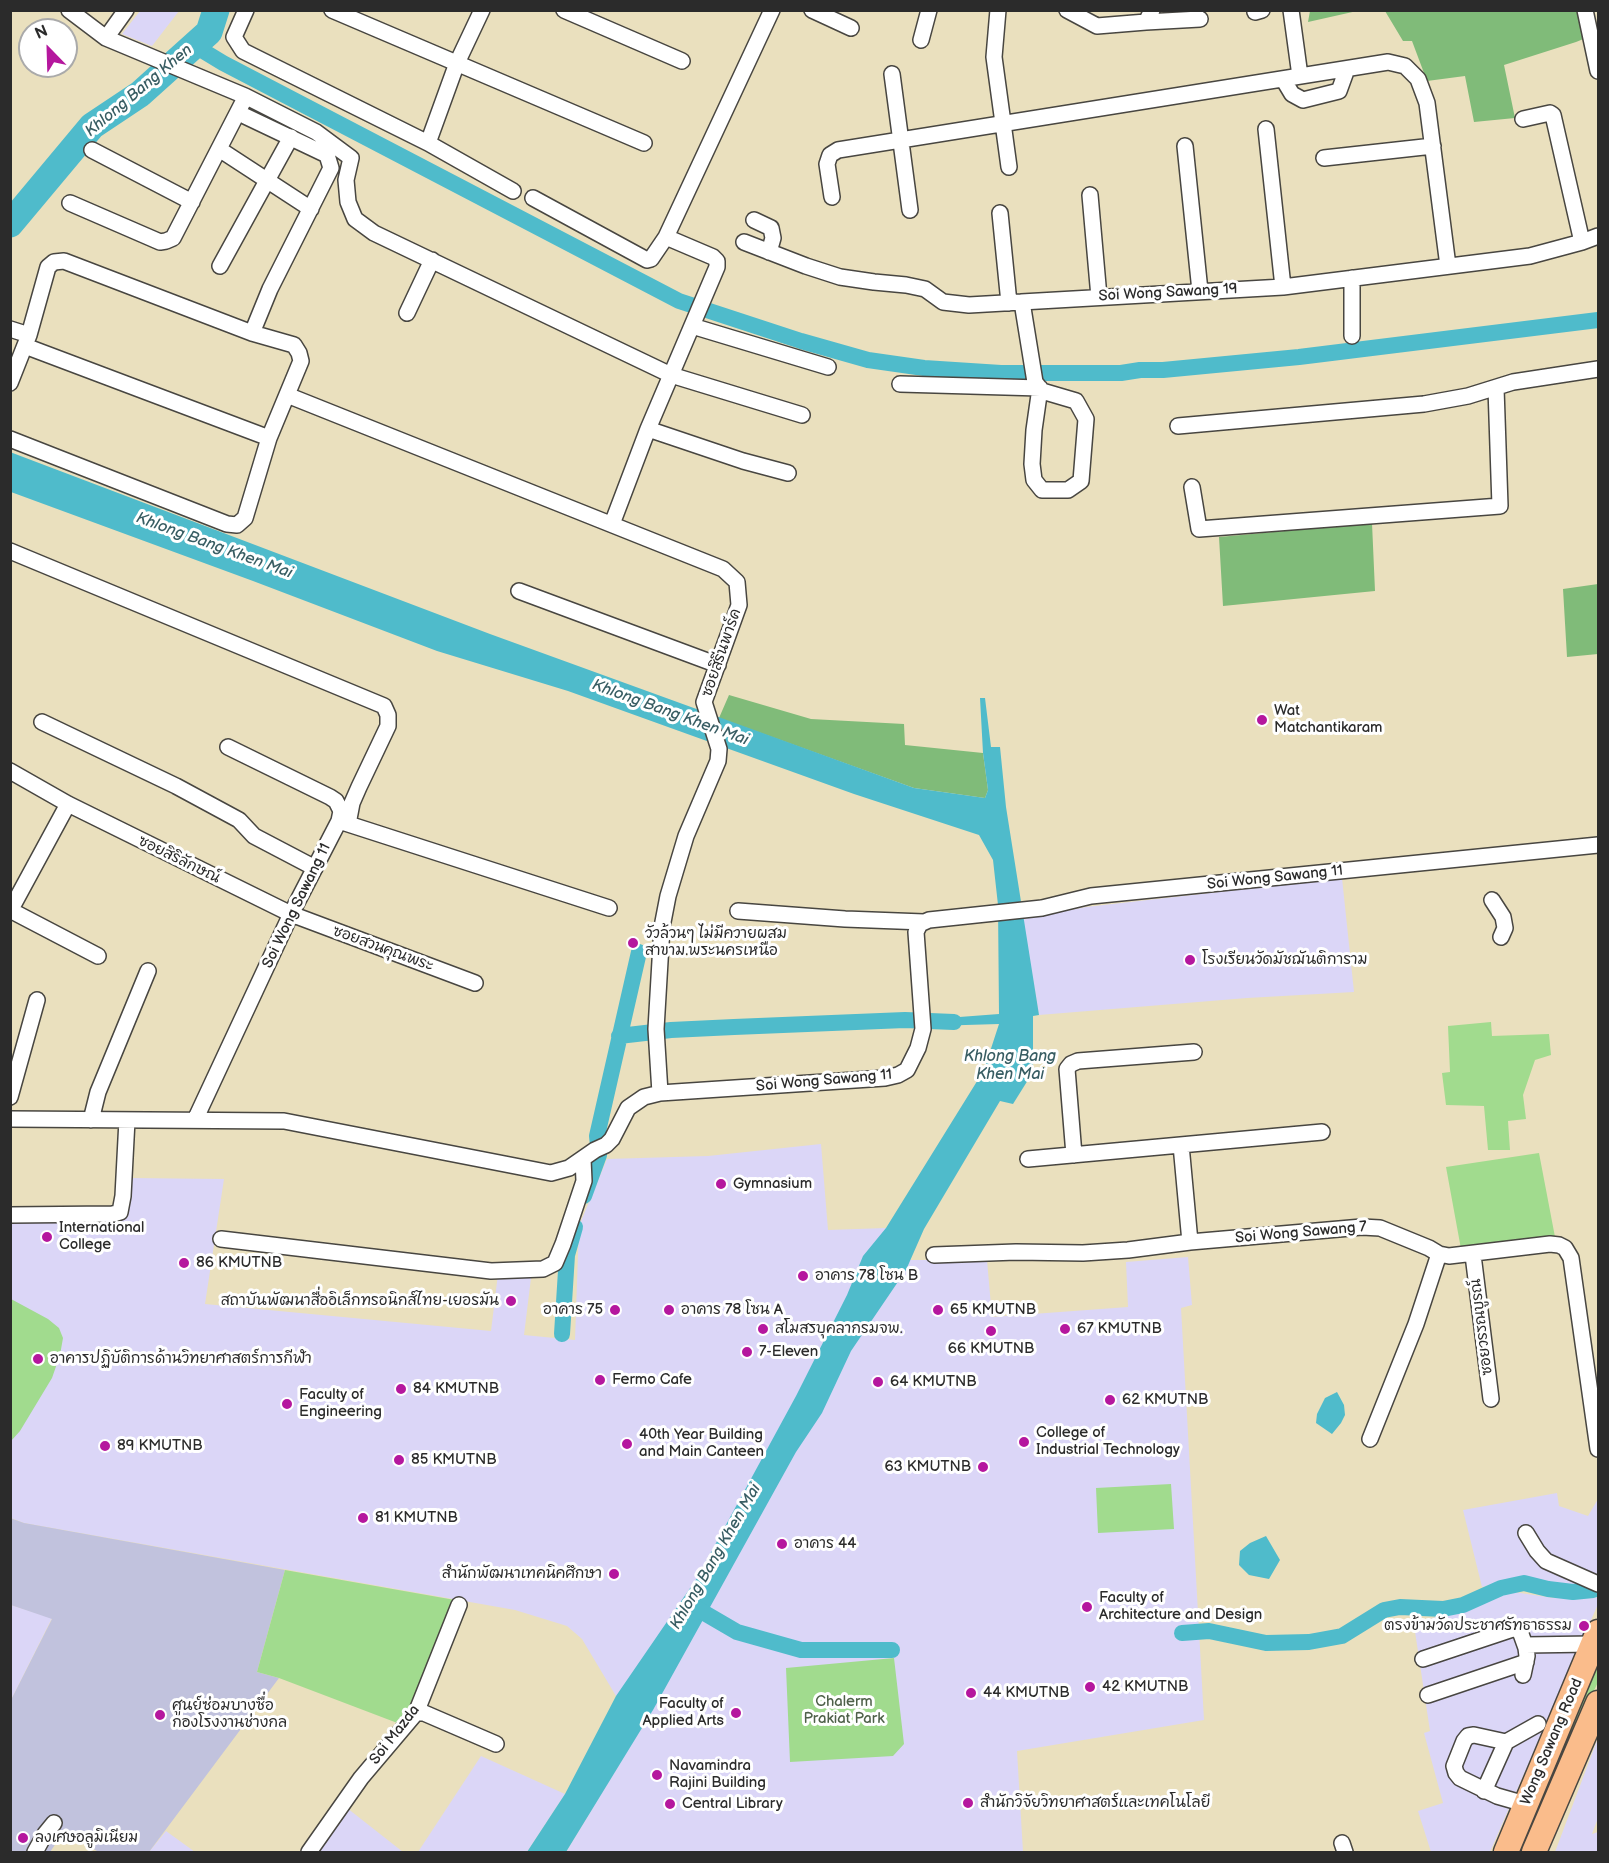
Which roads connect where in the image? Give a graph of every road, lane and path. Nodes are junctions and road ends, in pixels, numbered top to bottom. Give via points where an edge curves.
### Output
1 (69, 10) edge
2 (126, 10) edge
3 (246, 10) edge
4 (332, 10) edge
5 (482, 10) edge
6 (564, 10) edge
7 (772, 10) edge
8 (812, 10) edge
9 (929, 10) edge
10 (998, 10) edge
11 (1067, 10) edge
12 (1291, 10) edge
13 (1585, 10) edge
14 (1149, 16) edge
15 (1200, 19) dead end
16 (851, 28) dead end
17 (106, 38) junction
18 (921, 40) dead end
19 (682, 61) dead end
20 (457, 63) junction
21 (1347, 69) junction
22 (1599, 71) edge
23 (892, 74) dead end
24 (1300, 76) junction
25 (1283, 79) junction
26 (245, 96) junction
27 (245, 116) dead end
28 (1523, 119) dead end
29 (1002, 125) junction
30 (1266, 129) dead end
31 (291, 137) junction
32 (901, 140) junction
33 (428, 143) junction
34 (644, 143) dead end
35 (1185, 146) dead end
36 (1432, 146) junction
37 (219, 149) junction
38 (92, 150) dead end
39 (1324, 158) dead end
40 (1009, 168) dead end
41 (267, 180) junction
42 (513, 191) dead end
43 (1090, 195) dead end
44 (832, 197) dead end
45 (533, 198) dead end
46 (192, 202) junction
47 (70, 203) dead end
48 (310, 209) junction
49 (910, 210) dead end
50 (1000, 213) dead end
51 (754, 220) dead end
52 (1599, 236) edge
53 (666, 237) junction
54 (744, 242) dead end
55 (1582, 242) junction
56 (769, 252) junction
57 (432, 260) junction
58 (220, 266) dead end
59 (1448, 266) junction
60 (1352, 278) junction
61 (1283, 287) junction
62 (1200, 291) junction
63 (1099, 297) junction
64 (1015, 303) junction
65 (407, 313) dead end
66 (692, 326) junction
67 (10, 329) edge
68 (252, 333) junction
69 (1352, 336) dead end
70 (27, 341) junction
71 (828, 367) dead end
72 (1599, 369) edge
73 (671, 375) junction
74 (10, 383) edge
75 (900, 384) dead end
76 (1040, 388) junction
77 (1496, 388) junction
78 (287, 395) junction
79 (802, 415) dead end
80 (1178, 426) dead end
81 (648, 429) junction
82 (10, 438) edge
83 (268, 438) junction
84 (788, 473) dead end
85 (1192, 487) dead end
86 (612, 524) junction
87 (10, 551) edge
88 (519, 591) dead end
89 (718, 665) junction
90 (42, 722) dead end
91 (228, 747) dead end
92 (10, 771) edge
93 (68, 804) junction
94 (344, 823) junction
95 (1599, 846) edge
96 (315, 868) junction
97 (1492, 900) dead end
98 (609, 908) dead end
99 (11, 910) edge
100 (738, 911) dead end
101 (291, 914) junction
102 (924, 922) junction
103 (1501, 938) dead end
104 (98, 956) dead end
105 (148, 971) dead end
106 (475, 983) dead end
107 (37, 1000) dead end
108 (1194, 1052) dead end
109 (660, 1093) junction
110 (10, 1097) edge
111 (10, 1119) edge
112 (92, 1120) junction
113 (127, 1120) junction
114 (195, 1120) junction
115 (1322, 1132) dead end
116 (1181, 1145) junction
117 (595, 1152) junction
118 (1074, 1155) junction
119 (1028, 1159) dead end
120 (10, 1215) edge
121 (221, 1239) dead end
122 (1190, 1242) junction
123 (1439, 1254) junction
124 (934, 1255) dead end
125 (1473, 1255) junction
126 (1491, 1399) dead end
127 (1370, 1439) dead end
128 (1599, 1449) edge
129 (1526, 1533) dead end
130 (1599, 1584) edge
131 (459, 1605) dead end
132 (1596, 1638) edge
133 (1525, 1645) junction
134 (1423, 1659) dead end
135 (1428, 1695) dead end
136 (1599, 1703) edge
137 (416, 1713) junction
138 (1538, 1724) dead end
139 (1506, 1742) junction
140 (496, 1744) dead end
141 (1484, 1791) junction
142 (1526, 1804) junction
143 (54, 1823) dead end
144 (35, 1852) edge
145 (309, 1852) edge
146 (1506, 1852) edge
147 (1534, 1852) edge

1 - 17 street
2 - 17 street
3 - 33 street via 234,37 243,51
4 - 20 street
5 - 20 street
6 - 19 street
7 - 53 street
8 - 16 street
9 - 18 street
10 - 29 street via 994,57
11 - 14 street via 1098,26
12 - 24 street
13 - 22 street
14 - 15 street
17 - 26 street
20 - 33 street
20 - 34 street
21 - 24 street
21 - 25 street via 1339,91 1303,100 1292,94
21 - 36 street via 1388,62 1405,66 1418,79 1427,103
23 - 32 street
24 - 25 street
25 - 29 street
26 - 37 street
26 - 57 street via 316,132 349,156 348,202 355,219
27 - 31 street
28 - 55 street via 1553,115
29 - 32 street
29 - 40 street
30 - 61 street
31 - 41 street
31 - 48 street via 327,155 331,164
32 - 44 street via 838,150 830,155 827,164
32 - 49 street
33 - 42 street
35 - 62 street
36 - 39 street
36 - 59 street
37 - 41 street
37 - 46 street
38 - 46 street
41 - 48 street
41 - 58 street
43 - 63 street
45 - 53 street via 647,260
46 - 47 street via 173,238 166,242
48 - 68 street
50 - 64 street
51 - 56 street via 771,228
52 - 55 street, Soi Wong Sawang 19
53 - 66 street via 717,261
54 - 56 street, Soi Wong Sawang 19
55 - 59 street, Soi Wong Sawang 19 via 1530,256
56 - 64 street, Soi Wong Sawang 19 via 840,277 925,289 944,302
57 - 65 street
57 - 73 street
59 - 60 street, Soi Wong Sawang 19
60 - 61 street, Soi Wong Sawang 19
60 - 69 street
61 - 62 street, Soi Wong Sawang 19
62 - 63 street, Soi Wong Sawang 19
63 - 64 street, Soi Wong Sawang 19
64 - 76 street via 1035,382
66 - 71 street
66 - 73 street
67 - 70 street
68 - 70 street via 64,261 48,267
68 - 78 street via 294,345 299,353 301,361
70 - 74 street
70 - 83 street
72 - 77 street
73 - 79 street
73 - 81 street
75 - 76 street
76 - 76 street via 1076,401 1086,419 1081,481 1068,490 1042,490 1034,480 1034,430
77 - 80 street via 1424,404
77 - 85 street via 1500,506 1199,529
78 - 83 street
78 - 86 street, ซอยสิรีนพาร์ค
81 - 84 street
81 - 86 street
82 - 83 street via 237,525 245,518
86 - 89 street, ซอยสิรีนพาร์ค via 723,569 737,582 740,605
87 - 94 street, Soi Wong Sawang 11 via 384,706 388,726
88 - 89 street
89 - 109 street, ซอยสิรีนพาร์ค via 704,702 719,749 718,761 686,836 662,927 656,1029
90 - 96 street via 176,786 239,820 254,836
91 - 94 street via 336,801
92 - 93 street, ซอยสิริลักษณ์
93 - 99 street
93 - 101 street, ซอยสิริลักษณ์
94 - 96 street, Soi Wong Sawang 11
94 - 98 street
95 - 102 street, Soi Wong Sawang 11 via 1091,896 1042,908
96 - 101 street, Soi Wong Sawang 11
97 - 103 street via 1503,917 1505,928
99 - 104 street
100 - 102 street
101 - 106 street, ซอยสวนคุณพระ
101 - 114 street, Soi Wong Sawang 11
102 - 109 street, Soi Wong Sawang 11 via 916,932 923,1022 918,1048 907,1070 892,1076
105 - 112 street via 98,1092
107 - 110 street
108 - 118 street via 1071,1064 1067,1069
109 - 117 street, Soi Wong Sawang 11 via 644,1097 628,1108 612,1139
111 - 112 street
112 - 113 street
113 - 114 street
113 - 120 street via 120,1212
114 - 117 street via 284,1120 551,1173 569,1168
115 - 116 street
116 - 118 street
116 - 122 street
117 - 121 street via 555,1263 543,1269 491,1270
118 - 119 street
122 - 123 street, Soi Wong Sawang 7 via 1362,1227 1380,1228
122 - 124 street, Soi Wong Sawang 7 via 1083,1253
123 - 125 street, Soi Wong Sawang 7
123 - 127 street
125 - 126 street, ซอยวรรณบูรณ์
125 - 128 street, Soi Wong Sawang 7 via 1550,1244 1565,1248 1571,1258
129 - 130 street via 1546,1561
131 - 137 street, Soi Mazda
132 - 133 street
132 - 142 main road, Wong Sawang Road
133 - 134 street via 1518,1630 1513,1629
133 - 135 street via 1524,1669
136 - 147 main road, Wong Sawang Road
137 - 140 street
137 - 145 street, Soi Mazda via 361,1778
138 - 139 street
139 - 141 street
139 - 141 street via 1474,1735 1464,1741 1454,1766 1456,1773
141 - 142 street
142 - 146 main road, Wong Sawang Road
143 - 144 street

